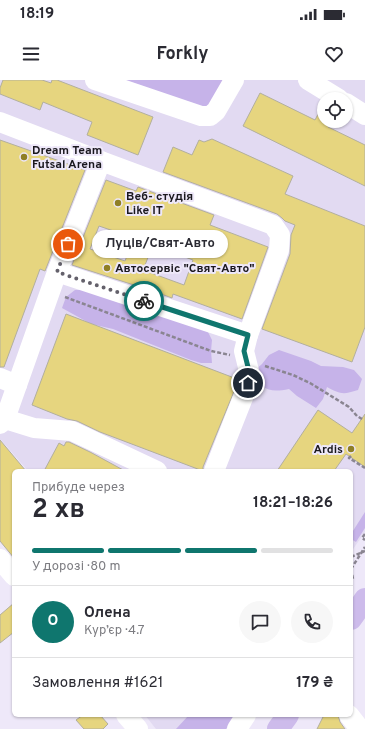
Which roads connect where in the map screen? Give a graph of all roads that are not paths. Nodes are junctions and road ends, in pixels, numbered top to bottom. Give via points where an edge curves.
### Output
1 (95, 80) edge
2 (234, 80) edge
3 (308, 80) edge
4 (328, 92) edge
5 (353, 107) edge
6 (365, 115) edge
7 (0, 122) edge
8 (100, 161) junction
9 (57, 272) junction
10 (248, 335) junction
11 (9, 381) edge
12 (2, 421) edge
13 (152, 469) edge
14 (216, 469) edge
15 (0, 559) edge
16 (12, 574) edge
17 (365, 599) edge
18 (353, 617) edge
19 (128, 717) edge
20 (245, 717) edge
21 (287, 717) edge
22 (351, 717) edge
23 (138, 729) edge
24 (237, 729) edge
25 (278, 729) edge
26 (360, 729) edge

1 - 2 street via 201,116 210,116 216,111
3 - 4 street
5 - 6 street
7 - 8 street
8 - 9 street
8 - 10 street via 273,225 280,235 279,250
9 - 10 street
9 - 11 street
10 - 14 street via 244,351 249,371 247,386
11 - 12 street
12 - 13 street via 34,428 72,430
15 - 16 street
17 - 18 main road
19 - 23 street
20 - 24 street
21 - 25 main road
22 - 26 street

